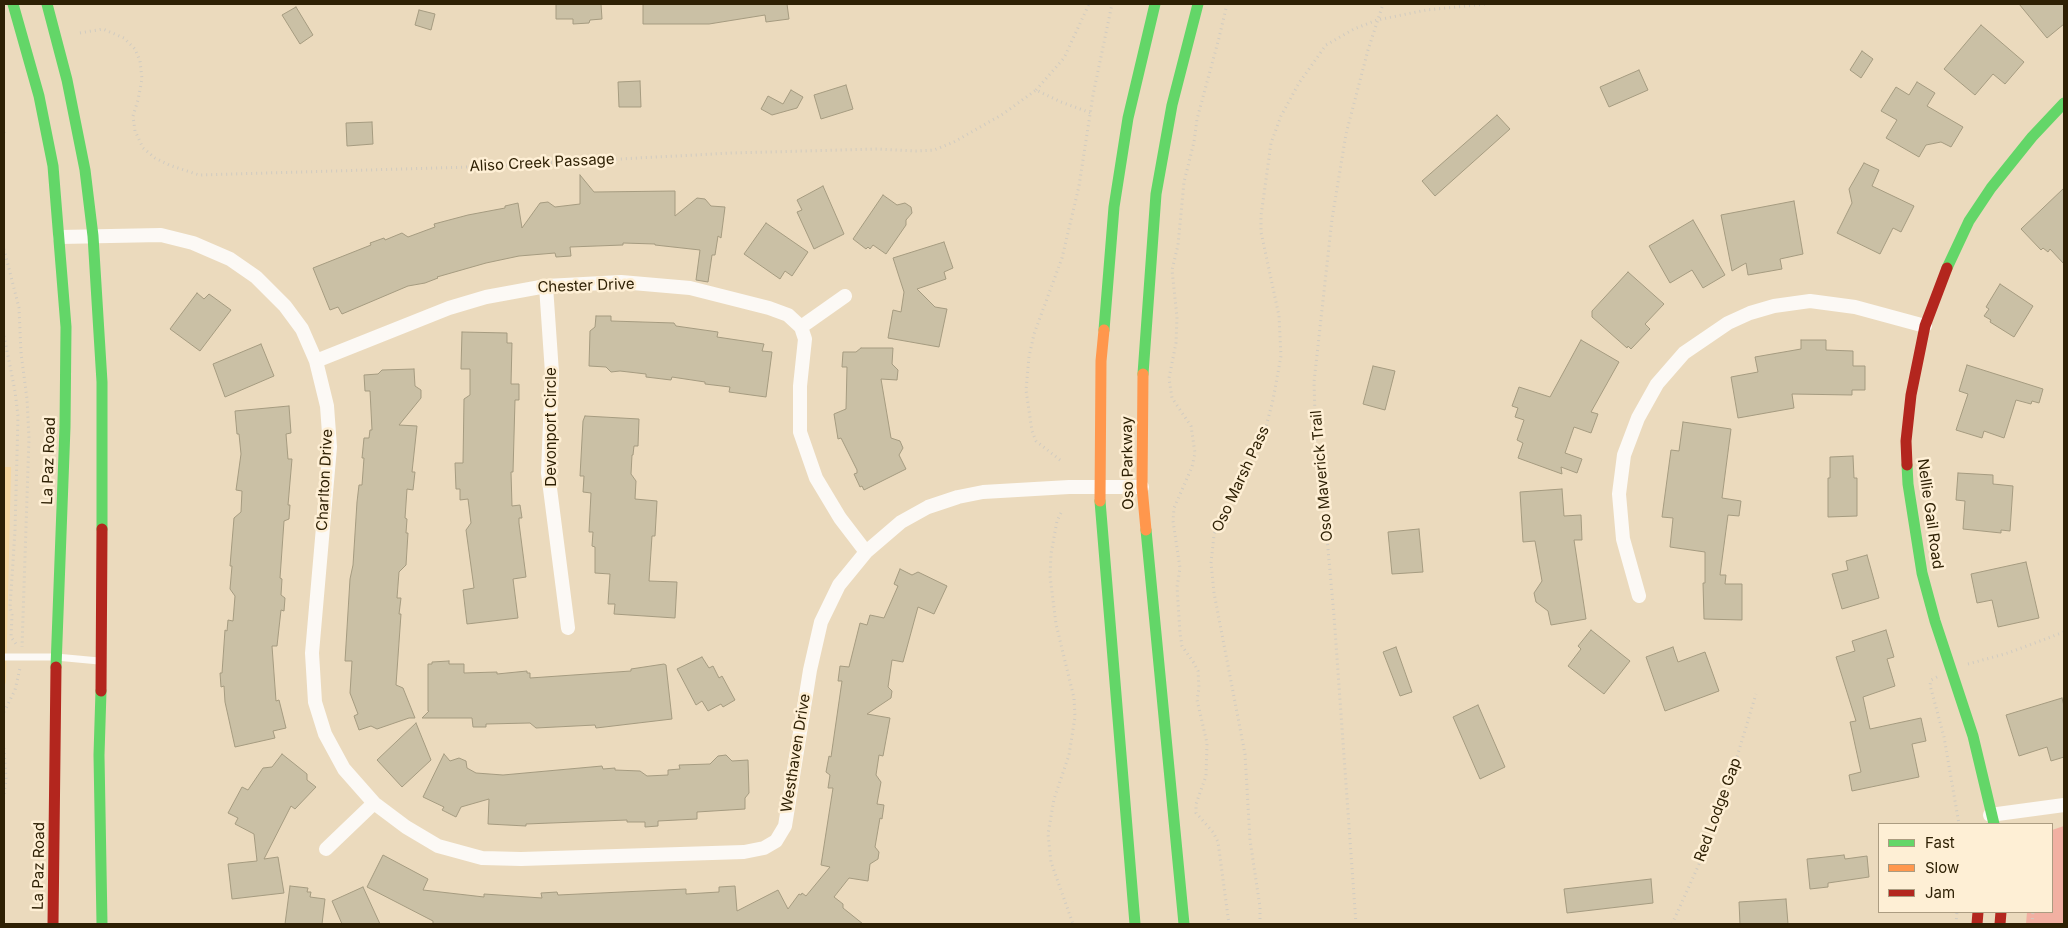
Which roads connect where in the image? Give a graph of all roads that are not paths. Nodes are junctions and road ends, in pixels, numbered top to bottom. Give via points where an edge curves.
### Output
1 (13, 4) edge
2 (47, 4) edge
3 (1155, 4) edge
4 (1198, 4) edge
5 (2064, 103) edge
6 (93, 236) junction
7 (60, 237) junction
8 (546, 286) junction
9 (844, 296) dead end
10 (1925, 326) junction
11 (801, 327) junction
12 (316, 361) junction
13 (1142, 487) junction
14 (1099, 488) junction
15 (866, 552) junction
16 (1639, 596) dead end
17 (568, 628) dead end
18 (56, 657) junction
19 (4, 658) edge
20 (102, 661) junction
21 (374, 803) junction
22 (2064, 805) edge
23 (1990, 821) edge
24 (326, 849) dead end
25 (53, 924) edge
26 (102, 924) edge
27 (1135, 924) edge
28 (1184, 924) edge

1 - 7 main road, La Paz Road via 39,96 51,157
2 - 6 main road via 67,80
3 - 14 main road, Oso Parkway via 1128,118 1114,207 1101,361
4 - 13 main road, Oso Parkway via 1172,105 1156,194 1142,390
5 - 10 main road, Nellie Gail Road via 2011,161 1969,221
6 - 7 street, Charlton Drive
6 - 12 street, Charlton Drive via 161,236 193,243 230,259 256,277 284,306 302,329
6 - 20 main road via 102,382
7 - 18 main road, La Paz Road via 66,327
8 - 11 street, Chester Drive via 621,282 690,288 769,308 788,315
8 - 12 street, Chester Drive via 486,297 449,308
8 - 17 street, Devonport Circle via 552,373 548,473
9 - 11 street
10 - 16 street via 1855,307 1810,301 1750,313 1728,323 1684,353 1657,384 1638,418 1624,455 1619,494 1623,539
10 - 23 main road, Nellie Gail Road via 1911,395 1906,442 1913,527 1935,621 1972,736
11 - 15 street via 806,339 800,386 800,432 816,478 840,518
12 - 21 street, Charlton Drive via 327,406 330,447 312,653 315,702 326,734 344,769
13 - 14 street, Westhaven Drive
13 - 28 main road, Oso Parkway
14 - 15 street, Westhaven Drive via 983,492 958,497 928,507 901,522
14 - 27 main road, Oso Parkway
15 - 21 street, Westhaven Drive via 839,585 821,622 785,826 776,841 764,848 744,852 482,858 438,846
18 - 19 lane
18 - 20 lane
18 - 25 main road, La Paz Road
20 - 26 main road via 99,755
21 - 24 street
22 - 23 street

